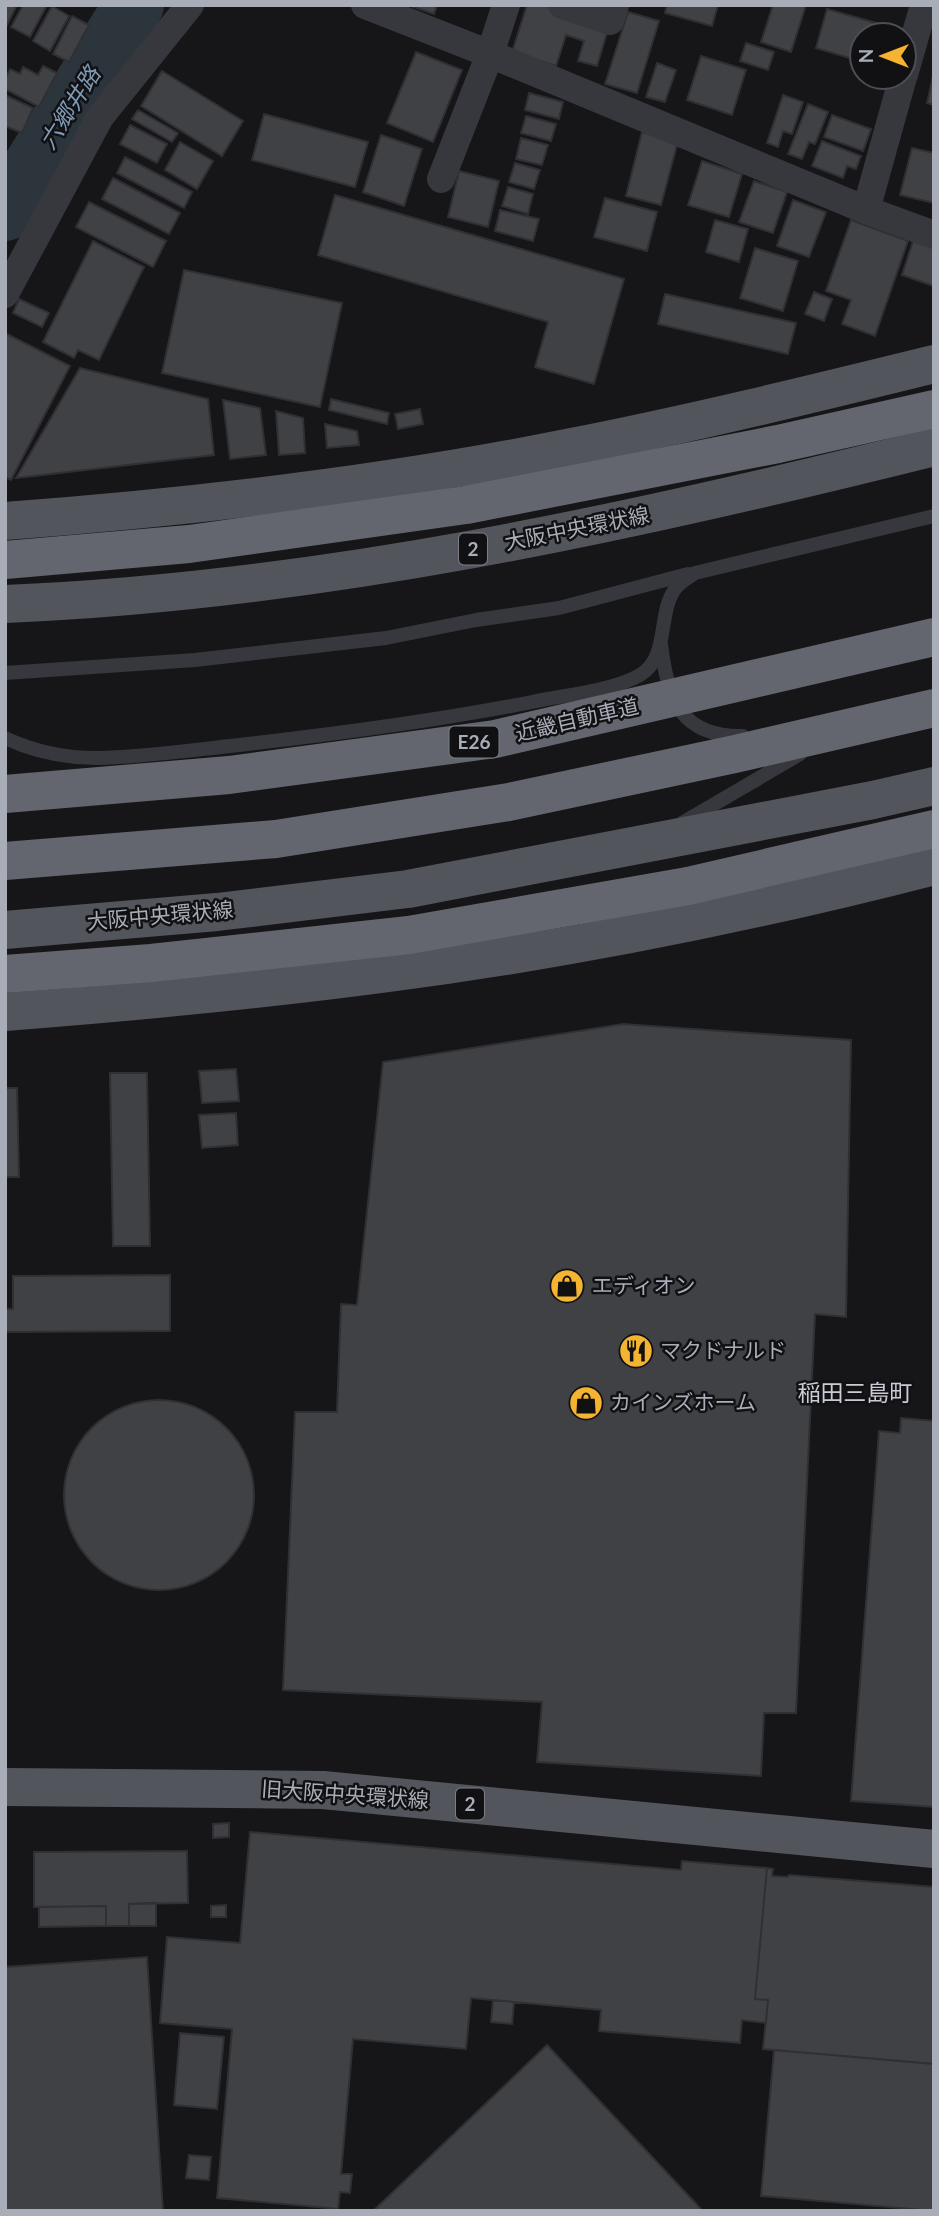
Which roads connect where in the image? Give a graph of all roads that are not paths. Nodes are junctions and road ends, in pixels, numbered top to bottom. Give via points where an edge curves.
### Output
1 (190, 5) edge
2 (365, 5) edge
3 (506, 5) edge
4 (562, 5) edge
5 (615, 5) edge
6 (924, 5) edge
7 (918, 26) edge
8 (490, 54) junction
9 (900, 91) edge
10 (441, 179) dead end
11 (866, 211) junction
12 (934, 234) edge
13 (5, 294) edge
14 (934, 364) edge
15 (934, 409) edge
16 (934, 447) edge
17 (934, 516) edge
18 (5, 521) edge
19 (5, 560) edge
20 (695, 573) junction
21 (5, 604) edge
22 (934, 637) edge
23 (661, 641) junction
24 (5, 673) edge
25 (934, 694) edge
26 (879, 707) junction
27 (934, 708) edge
28 (755, 736) junction
29 (5, 738) edge
30 (581, 772) dead end
31 (934, 786) edge
32 (5, 794) edge
33 (934, 829) edge
34 (649, 843) junction
35 (5, 861) edge
36 (934, 866) edge
37 (5, 930) edge
38 (5, 974) edge
39 (5, 1012) edge
40 (5, 1787) edge
41 (934, 1849) edge

1 - 13 street via 100,117
2 - 8 street
3 - 8 street
4 - 5 street via 610,20
6 - 7 street
8 - 10 street
8 - 11 street
9 - 11 street
11 - 12 street
14 - 18 main road via 650,431 497,461 251,498
15 - 19 highway via 466,505 241,538
16 - 21 main road, 大阪中央環状線 / 2 via 654,514 424,558 228,584
17 - 20 lane
20 - 23 lane via 673,591
20 - 24 lane via 559,608 386,638 195,660
22 - 32 highway, 近畿自動車道 / E26, bridge via 495,739 229,775
23 - 28 lane via 674,698 683,715 720,737
23 - 29 lane via 646,670 615,684 392,725 97,758 45,753
25 - 26 lane
26 - 28 lane
26 - 34 lane
27 - 35 highway, bridge via 509,802 276,839
28 - 30 lane
31 - 34 main road, 大阪中央環状線
33 - 38 highway via 688,886 409,935
34 - 37 main road, 大阪中央環状線 via 408,889 217,912
36 - 39 main road via 614,937 391,973
40 - 41 main road, 旧大阪中央環状線 / 2 via 323,1790

